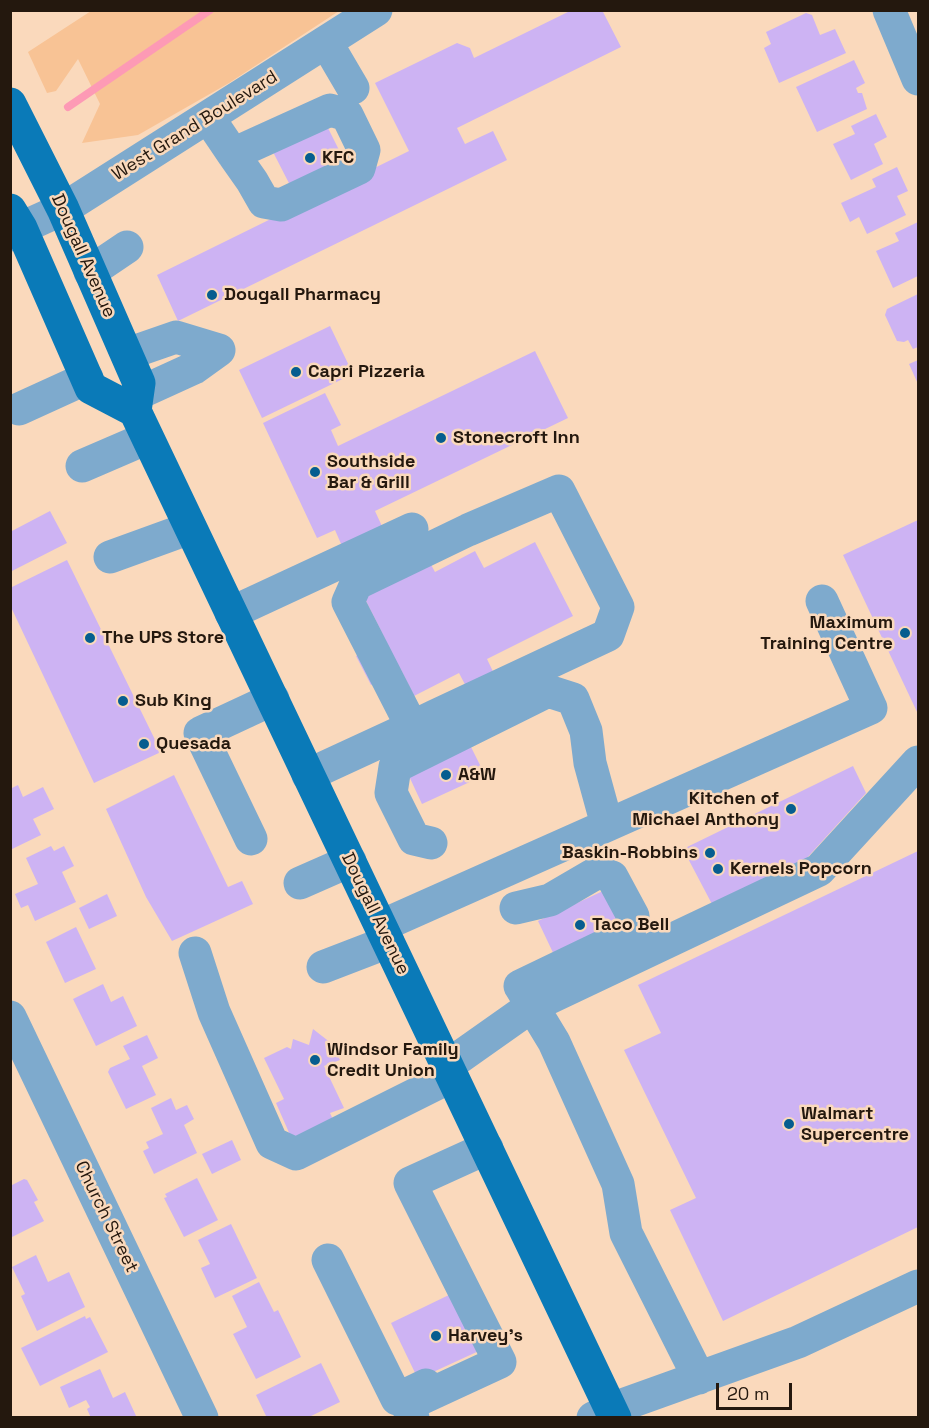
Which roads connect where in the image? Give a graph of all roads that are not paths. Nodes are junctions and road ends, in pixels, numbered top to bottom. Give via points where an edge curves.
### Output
1 (376, 10) edge
2 (889, 10) edge
3 (326, 42) junction
4 (918, 79) edge
5 (353, 88) dead end
6 (10, 104) edge
7 (208, 117) junction
8 (233, 154) junction
9 (63, 209) junction
10 (14, 224) edge
11 (127, 247) dead end
12 (90, 272) junction
13 (127, 354) junction
14 (87, 378) junction
15 (19, 409) dead end
16 (140, 415) junction
17 (82, 466) dead end
18 (190, 528) junction
19 (412, 529) dead end
20 (110, 557) dead end
21 (822, 601) dead end
22 (231, 613) junction
23 (273, 699) junction
24 (412, 727) junction
25 (918, 762) edge
26 (308, 775) junction
27 (607, 825) junction
28 (251, 839) dead end
29 (431, 843) dead end
30 (350, 861) junction
31 (500, 873) junction
32 (300, 883) dead end
33 (384, 934) junction
34 (195, 953) dead end
35 (323, 966) dead end
36 (526, 996) junction
37 (10, 1017) edge
38 (449, 1071) junction
39 (487, 1148) junction
40 (328, 1260) dead end
41 (918, 1286) edge
42 (496, 1353) junction
43 (699, 1378) junction
44 (607, 1415) edge
45 (202, 1418) edge
46 (412, 1418) edge

1 - 3 street, West Grand Boulevard
2 - 4 street
3 - 5 street
3 - 7 street, West Grand Boulevard
6 - 9 main road, Dougall Avenue
7 - 8 street
7 - 9 street, West Grand Boulevard
8 - 8 street via 330,110 347,115 364,150 359,168 281,205 264,202
9 - 10 street, West Grand Boulevard
9 - 12 main road, Dougall Avenue
10 - 14 main road
11 - 12 street
12 - 13 main road, Dougall Avenue
13 - 16 main road, Dougall Avenue via 139,383
13 - 16 street via 177,337 219,350
14 - 15 street
14 - 16 main road via 91,388
16 - 17 street
16 - 18 main road, Dougall Avenue
18 - 20 street
18 - 22 main road, Dougall Avenue
19 - 22 street
21 - 27 street via 871,708
22 - 23 main road, Dougall Avenue
23 - 26 main road, Dougall Avenue
23 - 28 street via 200,733
24 - 24 street via 608,635 618,607 559,491 356,584 348,602
24 - 26 street
25 - 36 street via 819,870
26 - 30 main road, Dougall Avenue
27 - 29 street via 590,763 586,730 573,699 548,691 395,767 392,793 396,802 414,839
27 - 31 street
30 - 32 street
30 - 33 main road, Dougall Avenue
31 - 33 street
31 - 36 street via 518,912 550,900 598,872 612,877 633,916 630,929 622,938
33 - 35 street
33 - 38 main road, Dougall Avenue
34 - 38 street via 214,1012 272,1143 296,1154
36 - 38 street
36 - 43 street via 554,1042 618,1184 626,1233
37 - 45 street, Church Street
38 - 39 main road, Dougall Avenue
39 - 42 street via 410,1183
39 - 44 main road, Dougall Avenue
40 - 42 street via 397,1399
41 - 43 street via 798,1341
42 - 46 street via 500,1362 407,1405
43 - 44 street

